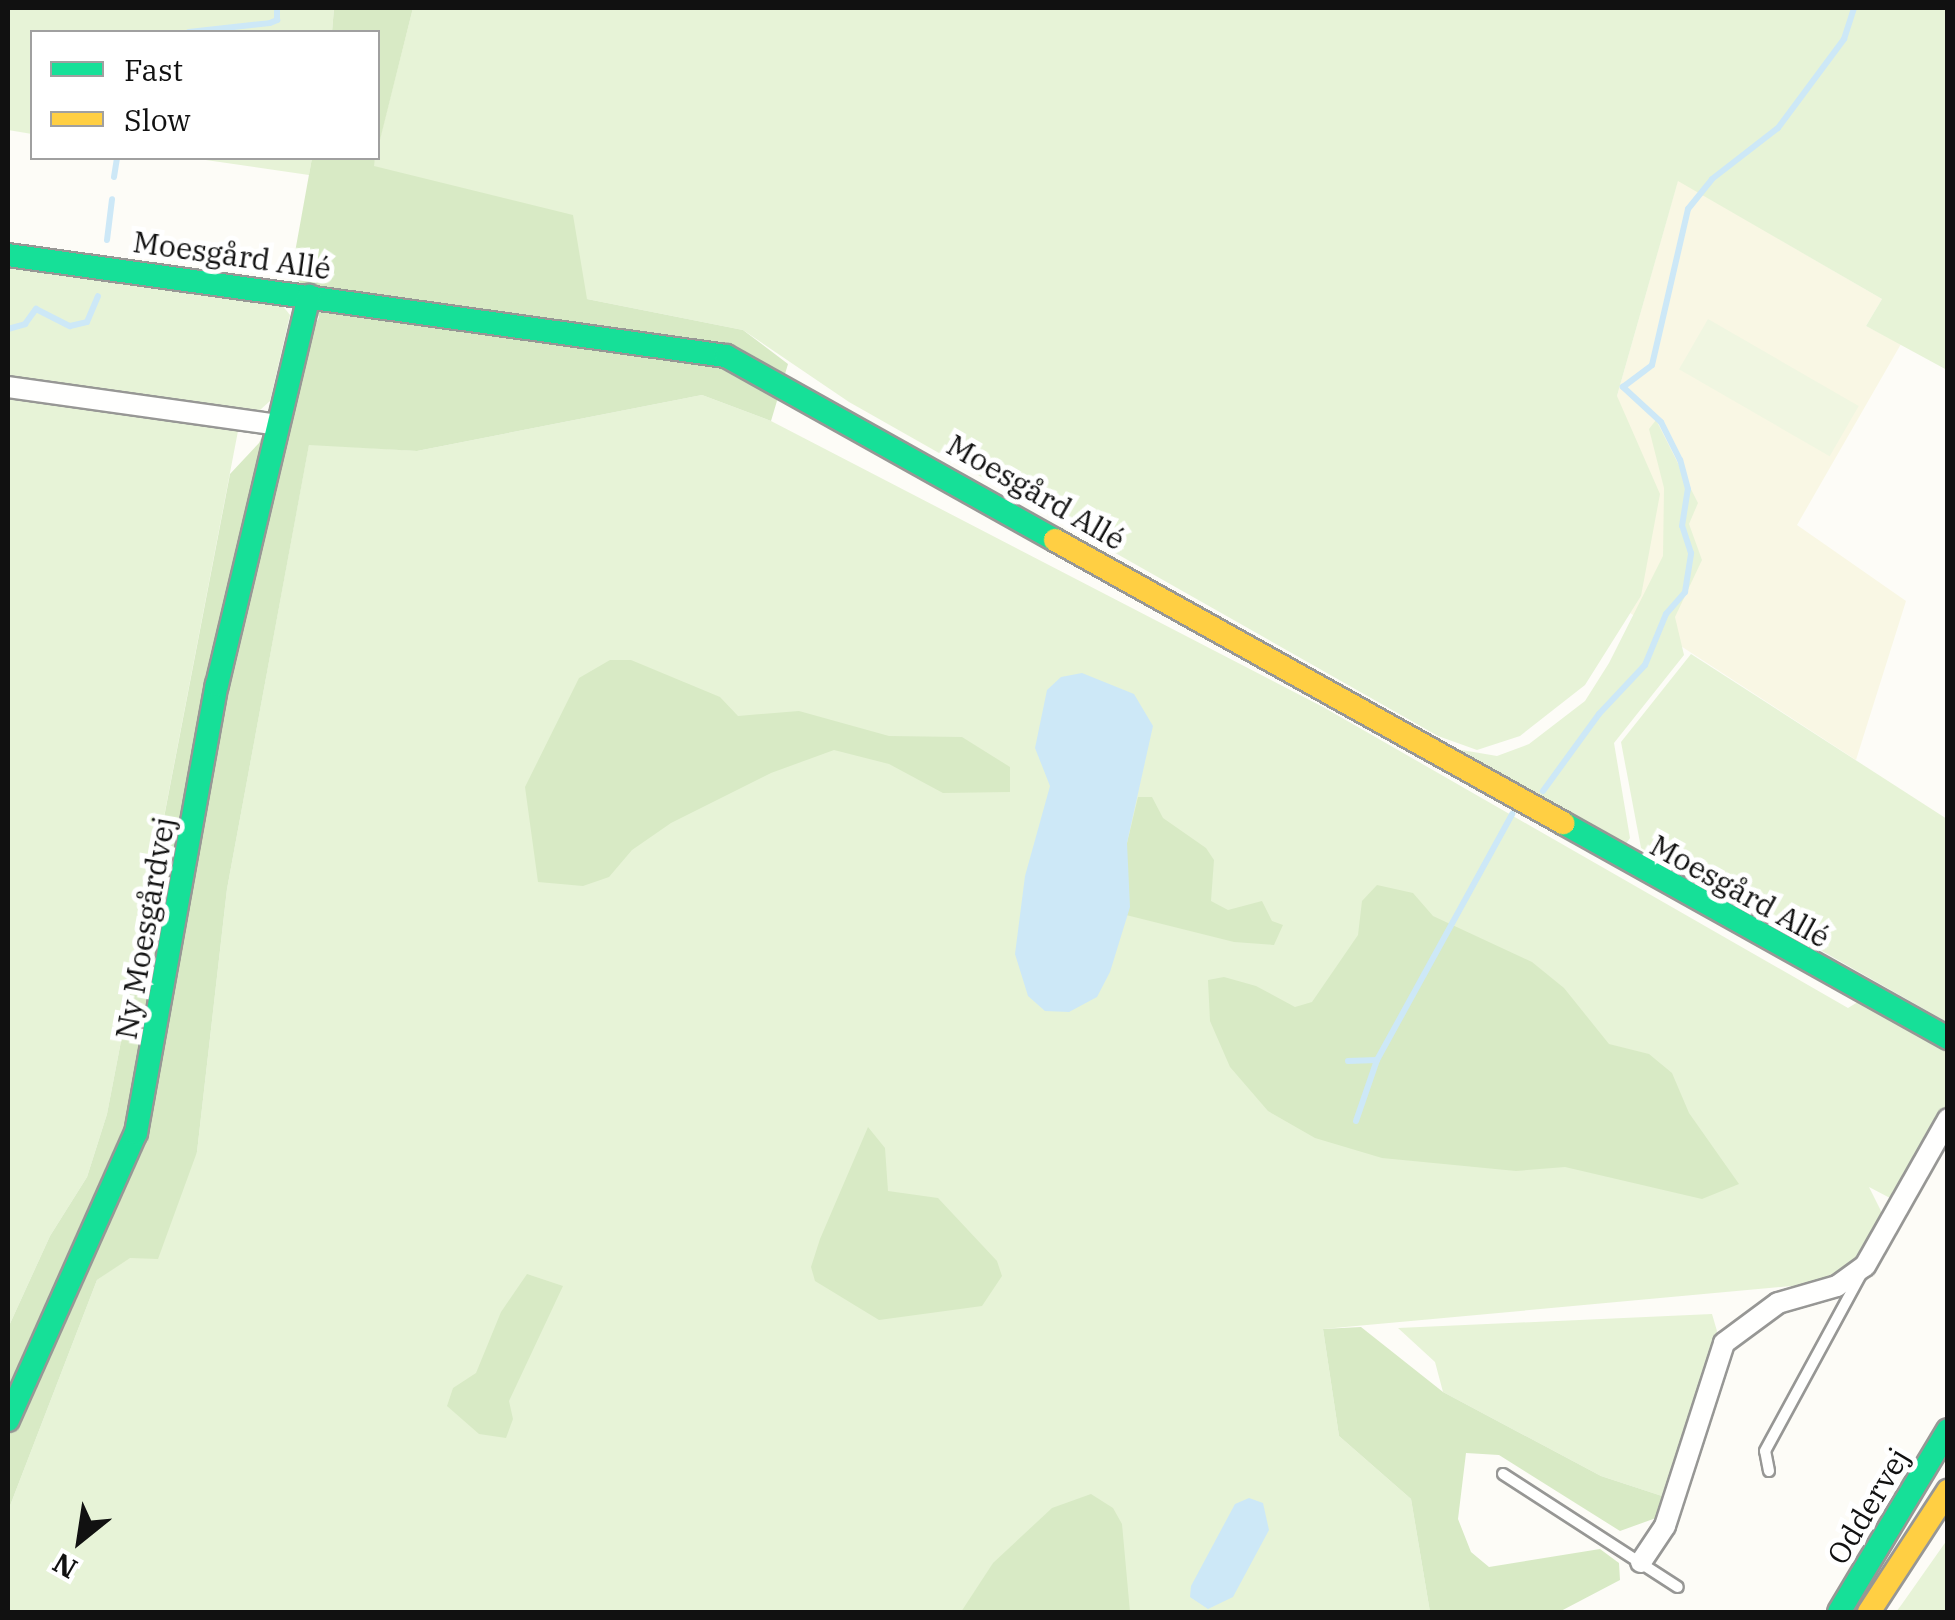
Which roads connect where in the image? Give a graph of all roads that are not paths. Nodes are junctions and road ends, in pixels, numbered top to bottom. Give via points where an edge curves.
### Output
1 (8, 255) edge
2 (310, 296) junction
3 (8, 388) edge
4 (278, 425) junction
5 (1948, 1038) edge
6 (1948, 1119) edge
7 (1865, 1266) junction
8 (8, 1420) edge
9 (1948, 1430) edge
10 (1769, 1471) dead end
11 (1503, 1474) dead end
12 (1948, 1492) edge
13 (1640, 1562) junction
14 (1678, 1587) dead end
15 (1839, 1612) edge
16 (1870, 1612) edge

1 - 2 street, Moesgård Allé
2 - 4 street, Ny Moesgårdvej
2 - 5 street, Moesgård Allé via 684,347 773,377
3 - 4 street
4 - 8 street, Ny Moesgårdvej via 217,685 136,1133
6 - 7 street
7 - 10 lane via 1765,1451
7 - 13 street via 1837,1286 1778,1302 1724,1344 1665,1526
9 - 15 street, Oddervej
11 - 13 lane
12 - 16 street, Oddervej
13 - 14 lane

